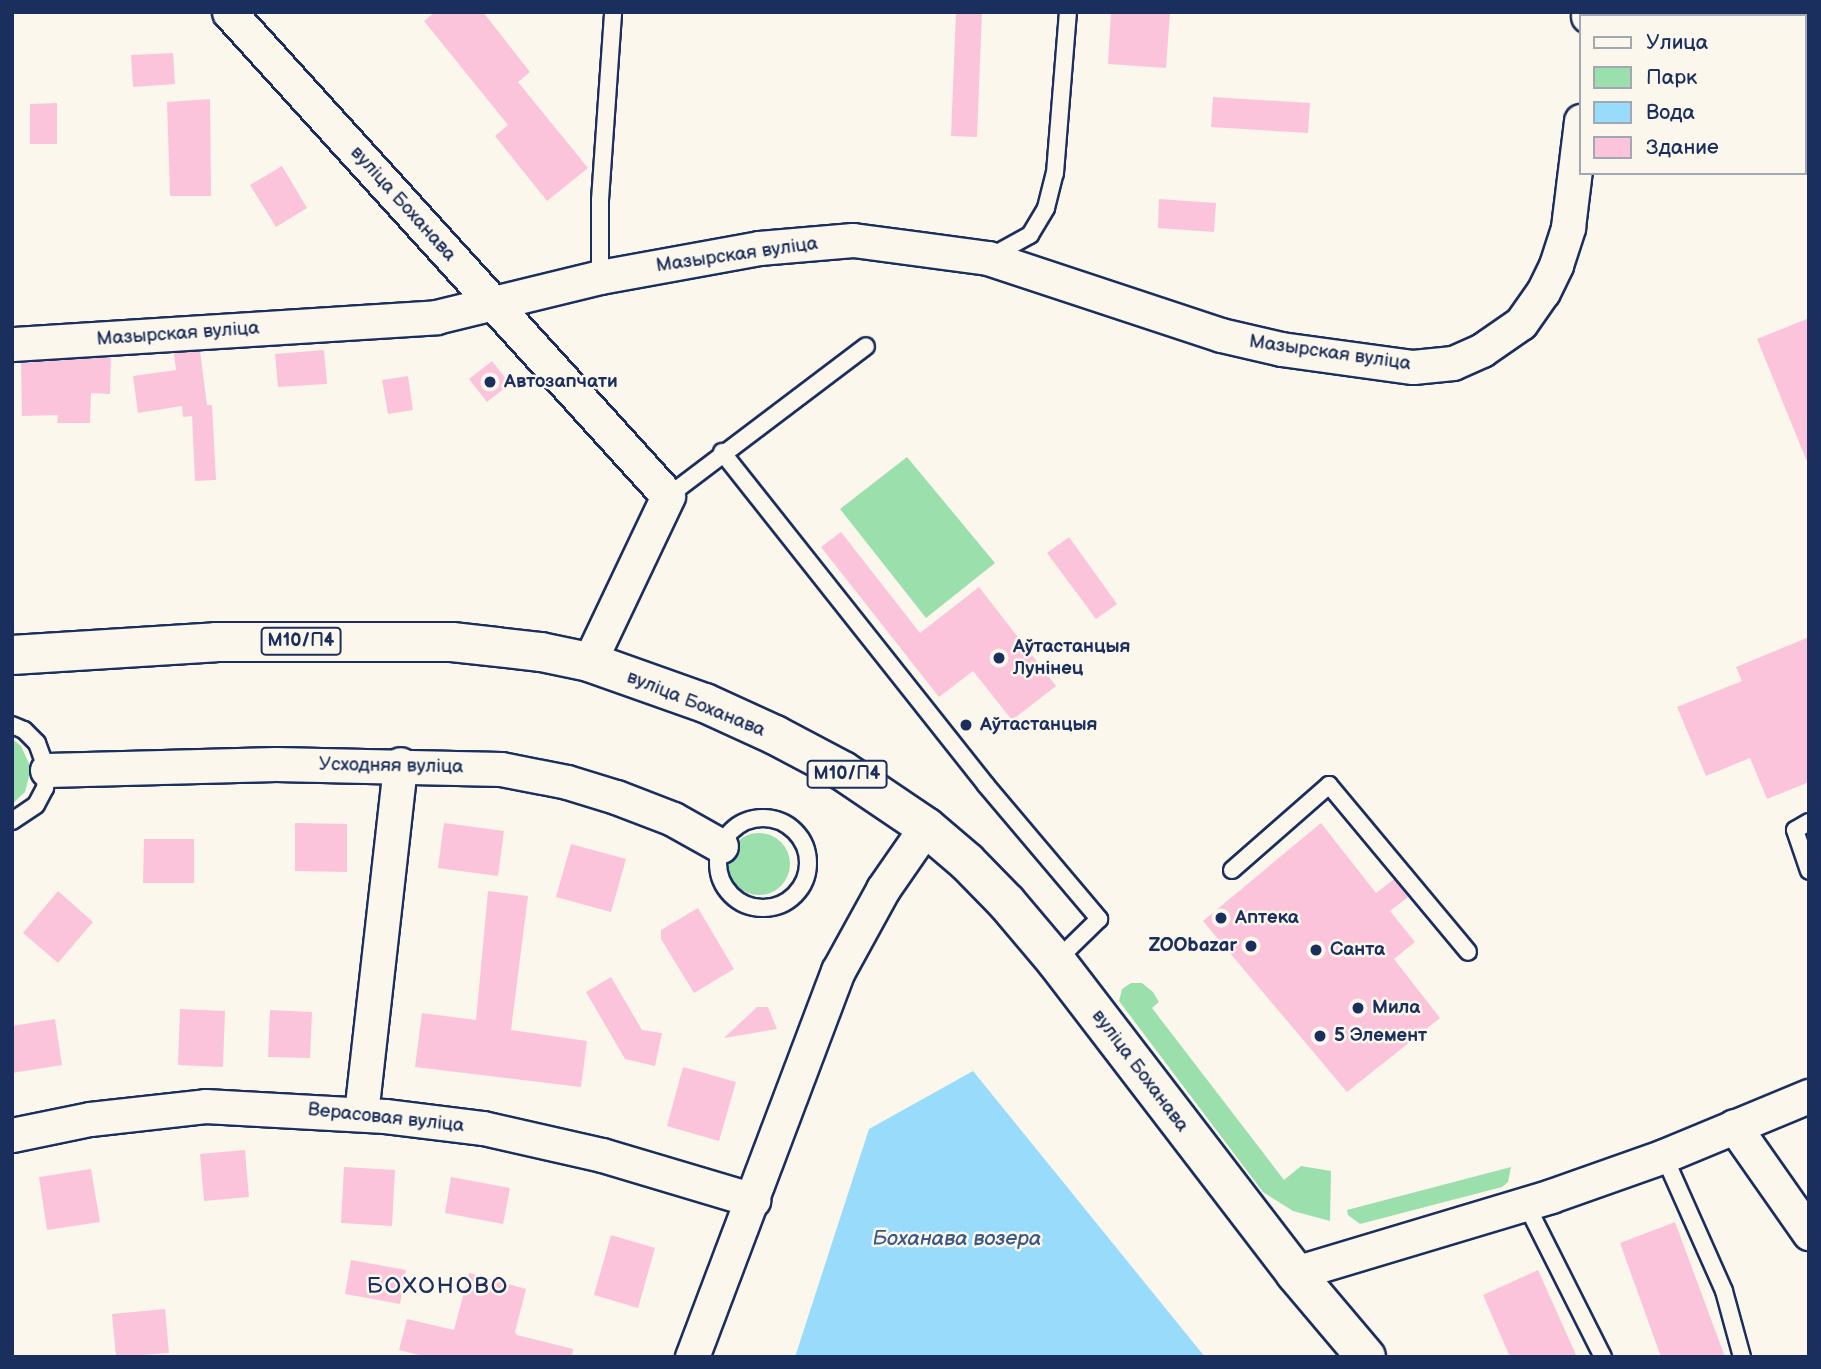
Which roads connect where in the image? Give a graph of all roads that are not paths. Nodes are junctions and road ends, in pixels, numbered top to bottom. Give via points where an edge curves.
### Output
1 (229, 12) edge
2 (613, 12) edge
3 (1068, 12) edge
4 (1580, 129) edge
5 (988, 258) junction
6 (600, 277) junction
7 (491, 301) junction
8 (12, 344) edge
9 (866, 345) dead end
10 (722, 452) junction
11 (668, 496) junction
12 (12, 655) edge
13 (589, 662) junction
14 (12, 725) edge
15 (400, 764) junction
16 (47, 770) junction
17 (12, 821) edge
18 (1809, 822) edge
19 (926, 827) junction
20 (721, 846) junction
21 (1232, 870) dead end
22 (1809, 871) edge
23 (1468, 952) dead end
24 (1056, 961) junction
25 (1809, 1096) edge
26 (361, 1114) junction
27 (1734, 1126) junction
28 (12, 1135) edge
29 (1664, 1156) junction
30 (753, 1200) junction
31 (1526, 1204) junction
32 (1809, 1233) edge
33 (1295, 1273) junction
34 (692, 1357) edge
35 (1366, 1357) edge
36 (1603, 1357) edge
37 (1742, 1357) edge

1 - 7 street, вуліца Боханава
2 - 6 lane via 600,200
3 - 5 lane via 1055,173 1046,208 1030,235
4 - 5 street, Мазырская вуліца via 1568,228 1543,292 1521,323 1453,363 1413,367 1282,349 1221,335
5 - 6 street, Мазырская вуліца via 853,240 759,248
6 - 7 street, Мазырская вуліца
7 - 8 street, Мазырская вуліца via 436,317
7 - 11 street, вуліца Боханава
9 - 10 lane
10 - 11 lane
10 - 24 lane via 985,784 1100,919
11 - 13 street
12 - 13 main road, М10/П4 via 216,642 383,640 452,642
13 - 19 main road, вуліца Боханава / М10/П4 via 705,703 775,736 843,771
14 - 16 lane via 37,743
15 - 16 street, Усходняя вуліца
15 - 20 street, Усходняя вуліца via 501,769 567,782 673,819
15 - 26 street
16 - 17 lane via 36,805
18 - 22 lane via 1795,830
19 - 24 main road, вуліца Боханава / М10/П4 via 983,878
19 - 30 street via 883,889 838,971
20 - 20 lane via 720,878 743,904 780,905 792,898 806,876 807,853 801,839 775,819 740,824
21 - 23 lane via 1329,785
24 - 33 main road, вуліца Боханава / М10/П4
25 - 27 street
26 - 28 street, Верасовая вуліца via 205,1106 90,1119
26 - 30 street, Верасовая вуліца via 483,1128 602,1154
27 - 29 street
27 - 32 street
29 - 31 street
29 - 37 lane via 1724,1292
30 - 34 street
31 - 33 street
31 - 36 lane
33 - 35 main road, вуліца Боханава / М10/П4

